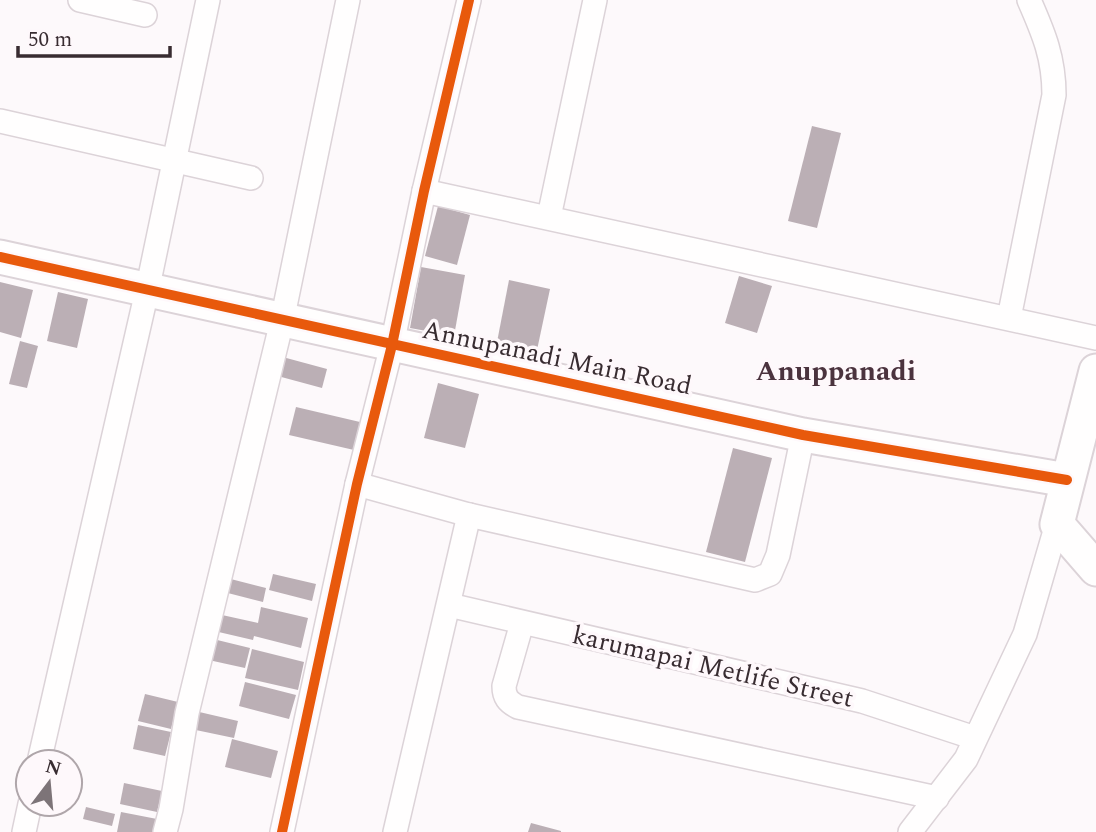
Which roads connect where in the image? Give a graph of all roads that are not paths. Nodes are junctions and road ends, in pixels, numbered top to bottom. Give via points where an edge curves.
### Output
1 (80, 0) edge
2 (208, 0) edge
3 (348, 0) edge
4 (469, 0) edge
5 (595, 0) edge
6 (1029, 0) edge
7 (145, 15) dead end
8 (0, 121) edge
9 (174, 161) junction
10 (251, 178) dead end
11 (424, 191) junction
12 (549, 217) junction
13 (0, 257) edge
14 (147, 291) junction
15 (1009, 318) junction
16 (282, 321) junction
17 (1096, 338) edge
18 (392, 345) junction
19 (1096, 371) edge
20 (803, 435) junction
21 (1067, 480) junction
22 (357, 485) junction
23 (469, 515) junction
24 (1057, 524) junction
25 (1096, 569) edge
26 (449, 606) junction
27 (522, 622) junction
28 (975, 738) junction
29 (43, 748) edge
30 (937, 798) junction
31 (915, 830) edge
32 (165, 832) edge
33 (282, 832) edge
34 (395, 832) edge

1 - 7 street
2 - 9 street
3 - 16 street
4 - 11 street
5 - 12 street
6 - 15 street via 1047,42 1054,95
8 - 9 street
9 - 10 street
9 - 14 street
11 - 12 street
11 - 18 street
12 - 15 street
13 - 14 street, Annupanadi Main Road
14 - 16 street, Annupanadi Main Road
14 - 29 street
15 - 17 street
16 - 18 street, Annupanadi Main Road
16 - 32 street via 187,713
18 - 20 street, Annupanadi Main Road
18 - 22 street
19 - 21 street
20 - 21 street, Annupanadi Main Road
20 - 23 street via 778,555 770,574 755,580
21 - 24 street
22 - 23 street
22 - 33 street
23 - 26 street
24 - 25 street
24 - 28 street via 1025,634
26 - 27 street, karumapai Metlife Street
26 - 34 street
27 - 28 street, karumapai Metlife Street via 862,701
27 - 30 street via 504,686 509,703 518,707
28 - 30 street
30 - 31 street

